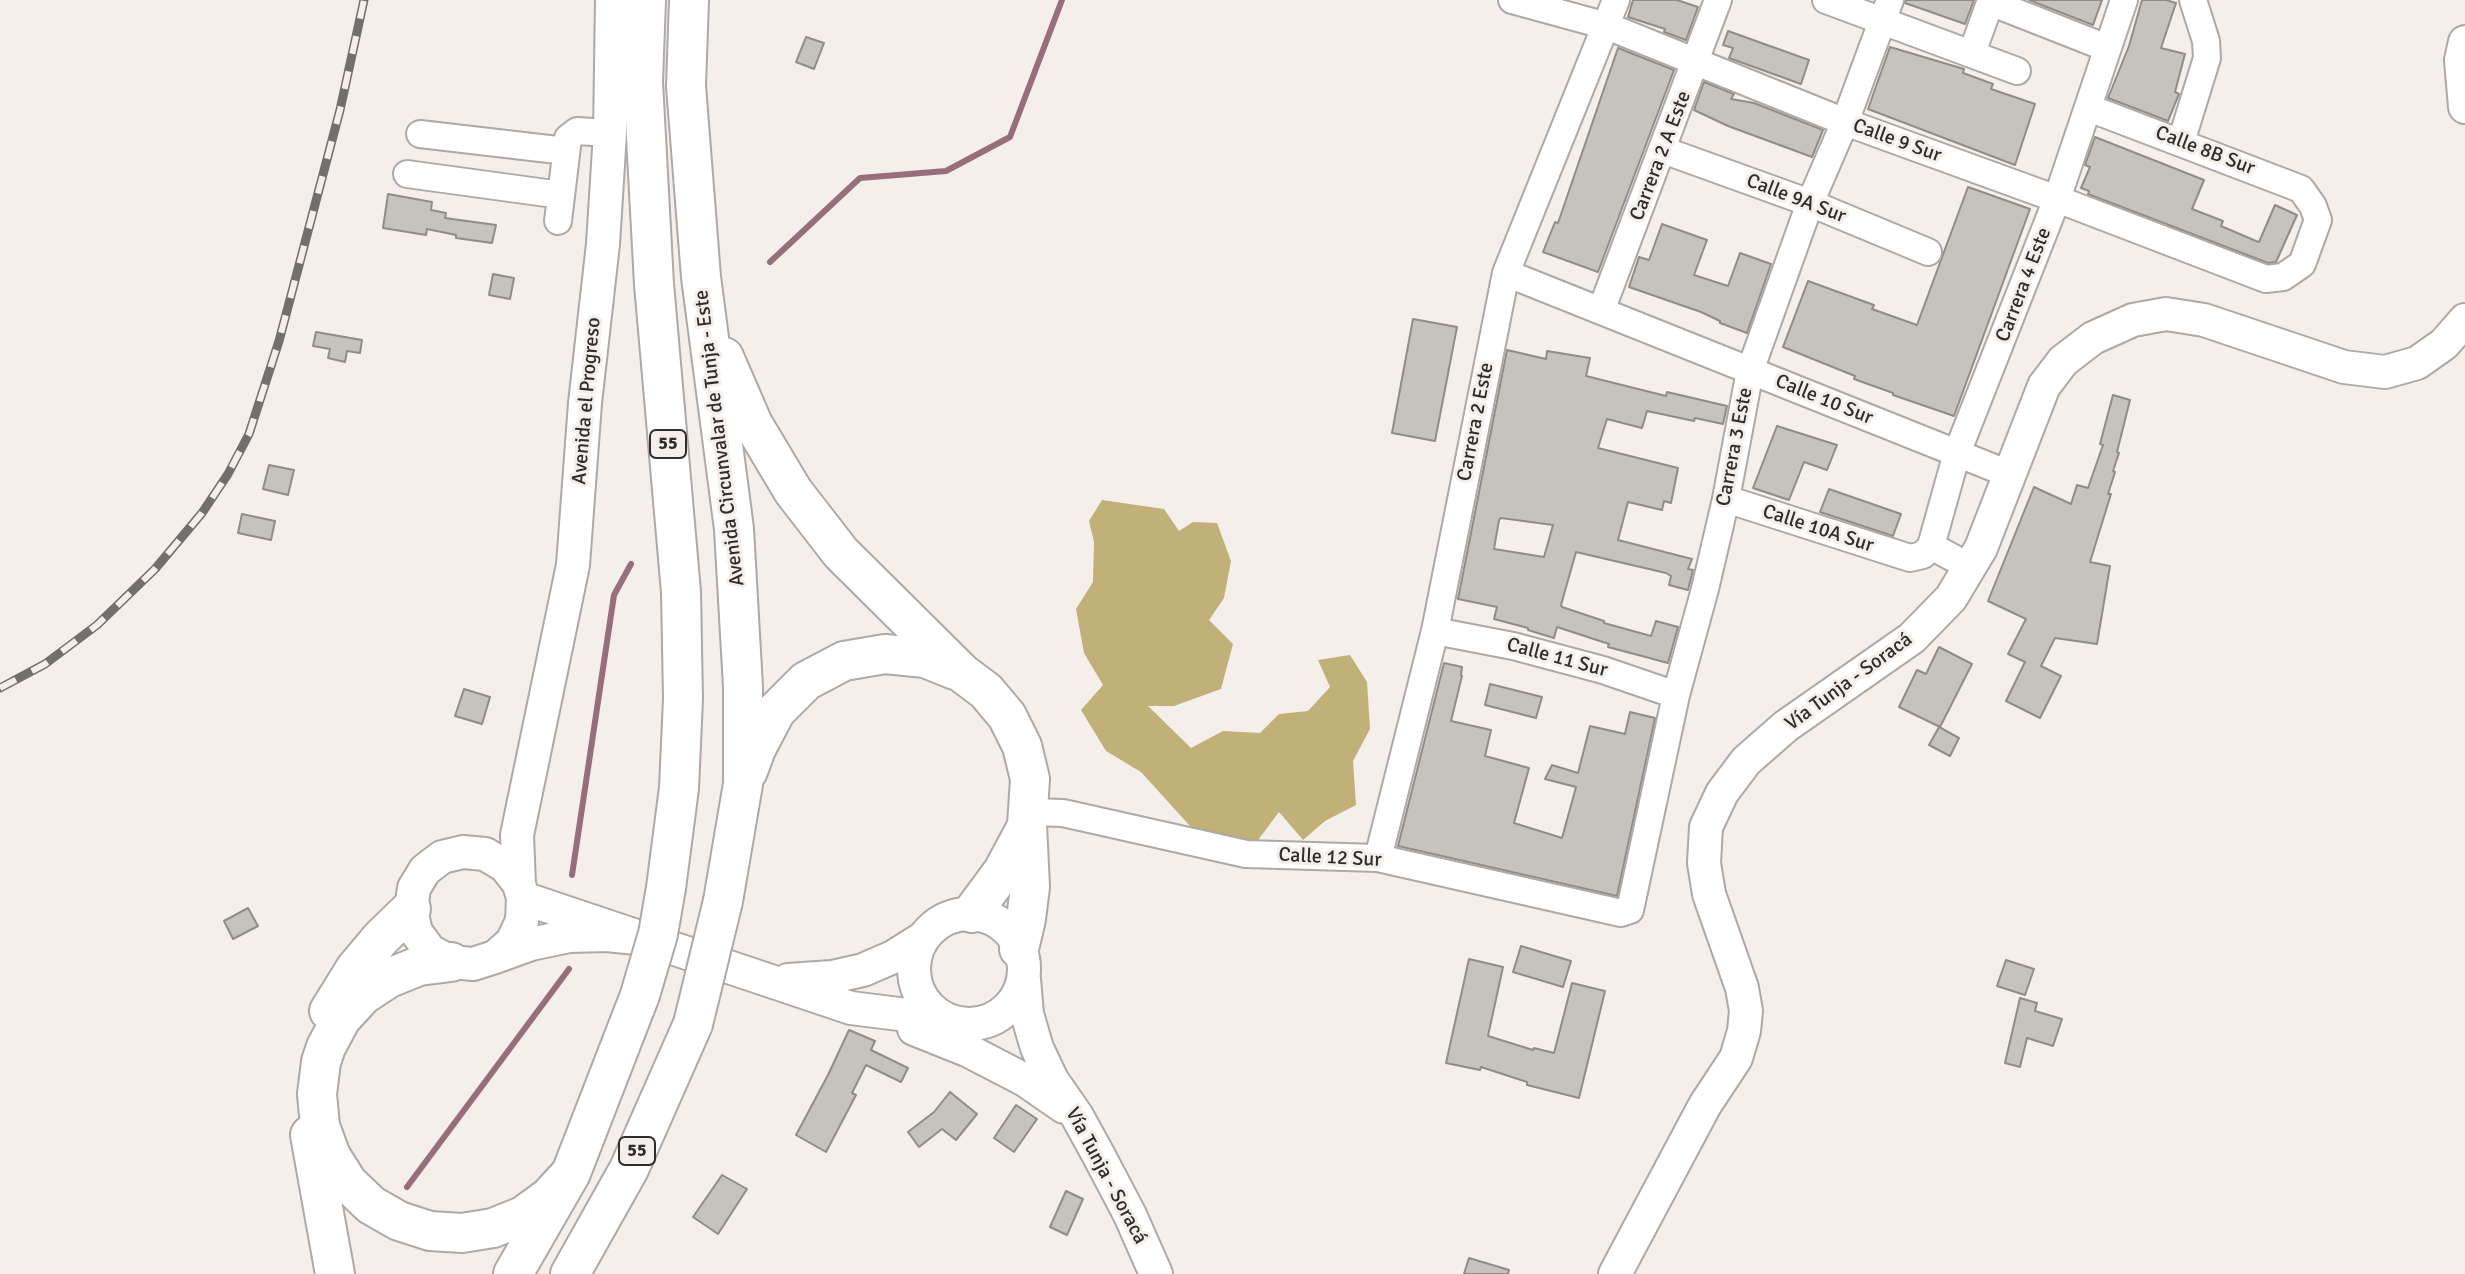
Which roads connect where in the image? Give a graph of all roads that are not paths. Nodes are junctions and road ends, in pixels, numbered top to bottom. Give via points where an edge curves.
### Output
1 (612, 0) edge
2 (646, 0) edge
3 (689, 0) edge
4 (1512, 0) edge
5 (1616, 0) edge
6 (1718, 0) edge
7 (1826, 0) edge
8 (2124, 0) edge
9 (1990, 1) edge
10 (1886, 10) edge
11 (2196, 10) edge
12 (1607, 26) junction
13 (2465, 42) edge
14 (2107, 48) junction
15 (1972, 53) junction
16 (1696, 62) junction
17 (2017, 71) dead end
18 (2465, 107) edge
19 (2089, 108) junction
20 (1845, 122) junction
21 (610, 133) junction
22 (420, 134) dead end
23 (2181, 142) junction
24 (1663, 150) junction
25 (566, 151) junction
26 (407, 174) dead end
27 (561, 195) junction
28 (2057, 199) junction
29 (1810, 203) junction
30 (558, 221) dead end
31 (1928, 252) dead end
32 (1506, 273) junction
33 (701, 277) junction
34 (2283, 277) joint
35 (1601, 311) junction
36 (2465, 320) edge
37 (1750, 371) junction
38 (1957, 453) junction
39 (2009, 474) junction
40 (1726, 499) junction
41 (1920, 552) junction
42 (1970, 567) junction
43 (1435, 631) junction
44 (962, 673) junction
45 (1676, 695) junction
46 (743, 784) junction
47 (524, 804) junction
48 (1028, 818) junction
49 (463, 852) junction
50 (1378, 858) junction
51 (521, 891) junction
52 (411, 909) junction
53 (1630, 910) joint
54 (972, 913) junction
55 (587, 918) junction
56 (646, 939) junction
57 (920, 940) junction
58 (495, 957) junction
59 (451, 962) junction
60 (1022, 964) junction
61 (767, 980) junction
62 (851, 1008) junction
63 (958, 1022) junction
64 (317, 1052) junction
65 (1052, 1080) junction
66 (1077, 1116) junction
67 (571, 1173) junction
68 (335, 1274) edge
69 (513, 1274) edge
70 (570, 1274) edge
71 (1156, 1274) edge
72 (1615, 1274) edge

1 - 21 main road, Avenida el Progreso
2 - 67 highway, 55, bridge via 643,82 654,284 681,607 679,788 658,934
3 - 33 highway, Avenida Circunvalar de Tunja - Este / 55 via 686,86
4 - 12 street, Calle 9 Sur
5 - 12 street, Carrera 2 Este
6 - 16 street, Carrera 2 A Este
7 - 10 street
8 - 14 street, Carrera 4 Este
9 - 14 street
9 - 15 street
10 - 15 street
10 - 20 street, Carrera 3 Este
11 - 23 street via 2207,58
12 - 16 street, Calle 9 Sur
12 - 32 street, Carrera 2 Este
13 - 18 main road
14 - 19 street, Carrera 4 Este
15 - 17 street
16 - 20 street, Calle 9 Sur
16 - 24 street, Carrera 2 A Este
19 - 23 street, Calle 8B Sur
19 - 28 street, Carrera 4 Este
20 - 28 street, Calle 9 Sur
20 - 29 street, Carrera 3 Este
21 - 25 street via 577,131 568,138
21 - 47 main road, Avenida el Progreso via 573,565
22 - 25 street
23 - 34 street, Calle 8B Sur via 2301,189 2318,220 2302,264
24 - 29 street, Calle 9A Sur
24 - 35 street, Carrera 2 A Este
25 - 27 street
26 - 27 street
27 - 30 street
28 - 34 street, Calle 9 Sur via 2266,279
28 - 38 street, Carrera 4 Este
29 - 31 street, Calle 9A Sur
29 - 37 street, Carrera 3 Este
32 - 35 street, Calle 10 Sur
32 - 43 street, Carrera 2 Este
33 - 44 highway via 722,352 753,424 793,491 841,553
33 - 46 highway, Avenida Circunvalar de Tunja - Este / 55 via 734,529
35 - 37 street, Calle 10 Sur
36 - 39 main road, Vía Tunja - Soracá via 2417,363 2385,372 2344,367 2204,320 2166,314 2133,320 2093,338 2063,361 2044,386
37 - 38 street, Calle 10 Sur
37 - 40 street, Carrera 3 Este
38 - 39 street, Calle 10 Sur
38 - 41 street, Carrera 4 Este
39 - 42 main road, Vía Tunja - Soracá
40 - 41 street, Calle 10A Sur
40 - 45 street, Carrera 3 Este
41 - 42 street, Calle 10A Sur
42 - 72 main road, Vía Tunja - Soracá via 1951,598 1912,638 1786,726 1746,761 1722,793 1706,827 1704,863 1709,894 1742,988 1744,1031 1736,1058 1705,1105
43 - 45 street, Calle 11 Sur via 1513,646
43 - 50 street, Carrera 2 Este
44 - 46 highway via 925,658 885,654 844,661 806,681 776,711
44 - 48 highway via 1007,716 1022,746 1030,779
45 - 53 street, Carrera 3 Este
46 - 70 highway, Avenida Circunvalar de Tunja - Este / 55, bridge via 723,901 693,1024 629,1169
47 - 49 main road, Avenida el Progreso via 500,831
47 - 51 main road, Avenida el Progreso via 517,835
47 - 55 main road via 524,837 532,863 564,904
48 - 50 street, Calle 12 Sur via 1063,813 1246,854
48 - 54 highway via 1003,871
48 - 60 highway via 1030,887
49 - 51 main road via 485,854 505,866
49 - 52 main road via 442,857 425,870 414,888
50 - 53 street, Calle 12 Sur via 1621,913
51 - 55 main road, Vía Tunja - Soracá
51 - 58 main road via 522,921 512,942
52 - 59 main road via 416,932 430,951
52 - 64 highway via 355,969 333,1003
54 - 57 main road via 953,916
54 - 60 main road via 993,919 1010,932
55 - 56 main road, Vía Tunja - Soracá
56 - 58 main road, Vía Tunja - Soracá via 569,936
56 - 61 main road, Vía Tunja - Soracá
57 - 61 main road, Vía Tunja - Soracá via 863,970
57 - 63 main road via 914,963 917,987 928,1006
58 - 59 main road via 473,964
59 - 64 highway via 419,966 363,995
60 - 63 main road via 1013,1002 994,1018
60 - 65 main road, Vía Tunja - Soracá via 1027,1014
61 - 62 main road, Vía Tunja - Soracá
62 - 63 main road, Vía Tunja - Soracá
62 - 66 main road via 969,1051 1025,1080
63 - 65 main road, Vía Tunja - Soracá via 1016,1053
64 - 67 highway via 320,1126 331,1156 371,1205 399,1221 430,1231 493,1228 523,1216
64 - 68 highway via 306,1113
65 - 66 main road, Vía Tunja - Soracá
66 - 71 main road, Vía Tunja - Soracá
67 - 69 highway, 55

